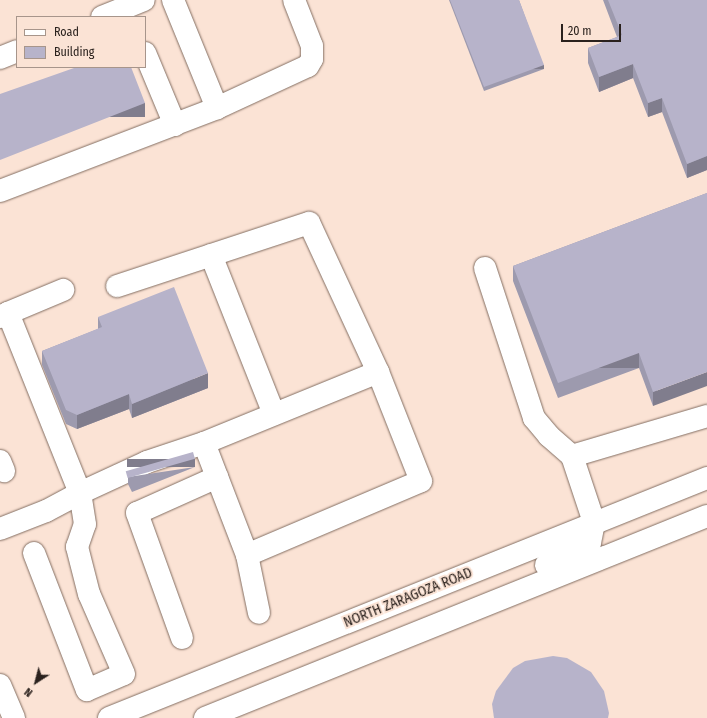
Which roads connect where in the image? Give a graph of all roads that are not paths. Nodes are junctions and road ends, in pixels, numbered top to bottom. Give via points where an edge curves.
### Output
1 (173, 0) edge
2 (294, 0) edge
3 (134, 8) edge
4 (106, 16) edge
5 (16, 51) edge
6 (146, 55) edge
7 (0, 58) edge
8 (217, 108) junction
9 (175, 124) junction
10 (0, 191) edge
11 (211, 255) junction
12 (485, 268) dead end
13 (117, 286) dead end
14 (63, 290) dead end
15 (4, 315) edge
16 (378, 372) junction
17 (274, 414) junction
18 (707, 416) edge
19 (204, 443) junction
20 (572, 456) junction
21 (217, 477) junction
22 (707, 478) edge
23 (80, 493) junction
24 (707, 516) edge
25 (594, 522) junction
26 (0, 529) edge
27 (34, 553) dead end
28 (247, 555) junction
29 (506, 597) junction
30 (259, 613) dead end
31 (182, 638) dead end
32 (0, 685) edge
33 (14, 718) edge
34 (108, 718) edge
35 (205, 718) edge

1 - 8 main road
2 - 8 main road via 312,46 312,59 308,66
3 - 4 main road
5 - 7 main road
6 - 9 main road
8 - 9 main road
9 - 10 main road
11 - 13 main road
11 - 16 main road via 309,224
11 - 17 main road
12 - 20 main road via 534,418 549,436
14 - 15 main road
15 - 23 main road
16 - 17 main road
16 - 28 main road via 421,481
17 - 19 main road
18 - 20 main road
19 - 21 main road
19 - 23 main road via 147,462
20 - 25 main road
21 - 28 main road
21 - 31 main road via 137,513
22 - 25 main road, NORTH ZARAGOZA ROAD
23 - 26 main road via 46,511
23 - 27 main road via 85,524 77,547 88,594 124,674 87,690
24 - 29 main road
25 - 29 main road via 590,543 572,554 520,575
25 - 34 main road, NORTH ZARAGOZA ROAD
28 - 30 main road
29 - 35 main road
32 - 33 main road

